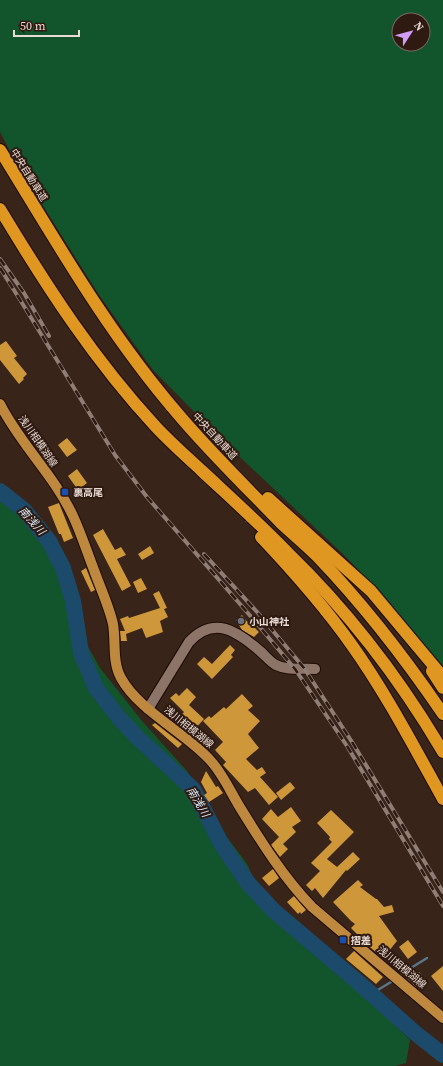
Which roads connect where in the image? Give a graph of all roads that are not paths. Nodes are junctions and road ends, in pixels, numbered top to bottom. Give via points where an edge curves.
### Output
1 (0, 150) edge
2 (0, 209) edge
3 (0, 404) edge
4 (179, 416) junction
5 (190, 460) junction
6 (413, 642) junction
7 (315, 669) dead end
8 (443, 677) edge
9 (443, 688) edge
10 (148, 709) junction
11 (443, 714) edge
12 (443, 752) edge
13 (443, 799) edge
14 (443, 1018) edge

1 - 4 highway, 中央自動車道 via 98,309 128,352
2 - 5 highway via 72,324 97,358 158,429
3 - 10 main road, 浅川相模湖線 via 5,415 56,486 73,516 112,624 120,678
4 - 6 highway via 371,591
4 - 11 highway, 中央自動車道 via 350,592 401,655
5 - 12 highway via 289,553 344,613 388,667
5 - 13 highway via 300,579 339,627 397,716
6 - 8 highway
6 - 9 highway
7 - 10 street via 287,669 274,665 235,632 214,627 204,629 189,642
10 - 14 main road, 浅川相模湖線 via 210,760 295,890

